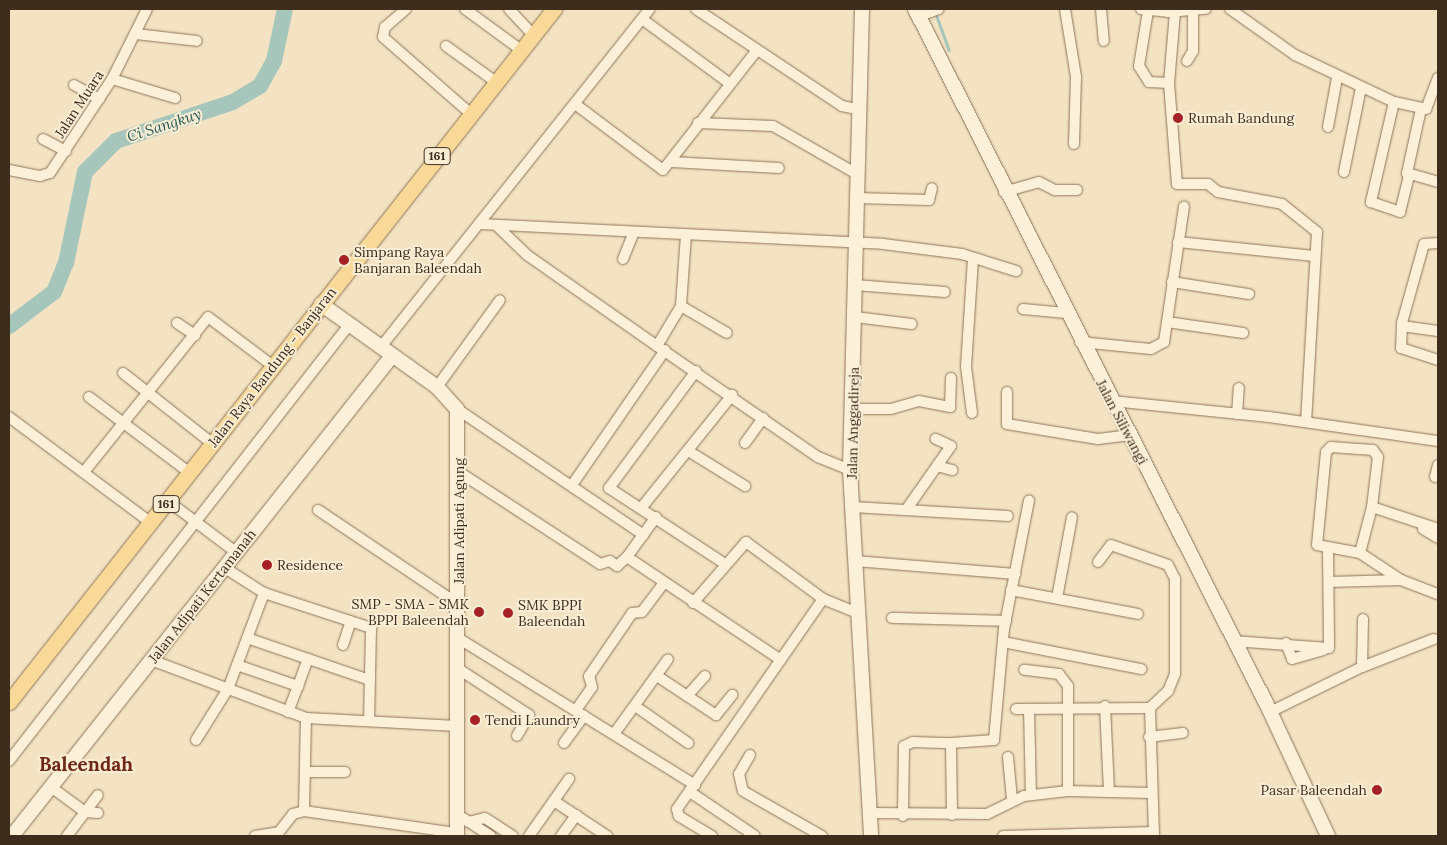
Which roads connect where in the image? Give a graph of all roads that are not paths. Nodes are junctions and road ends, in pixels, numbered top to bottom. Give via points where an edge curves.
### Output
1 (147, 9) edge
2 (406, 9) edge
3 (465, 9) edge
4 (510, 9) edge
5 (554, 9) edge
6 (650, 9) edge
7 (696, 9) edge
8 (862, 9) edge
9 (1065, 9) edge
10 (1101, 9) edge
11 (1206, 9) edge
12 (1230, 9) edge
13 (1145, 10) edge
14 (1194, 10) junction
15 (925, 12) edge
16 (1175, 12) junction
17 (642, 19) junction
18 (136, 34) junction
19 (533, 35) junction
20 (197, 41) dead end
21 (1104, 41) dead end
22 (446, 46) dead end
23 (521, 50) junction
24 (757, 50) junction
25 (1187, 61) dead end
26 (1337, 78) junction
27 (1438, 78) edge
28 (112, 79) junction
29 (496, 82) junction
30 (729, 83) junction
31 (1169, 83) junction
32 (74, 86) dead end
33 (1361, 88) junction
34 (175, 98) dead end
35 (99, 99) junction
36 (1394, 102) junction
37 (575, 104) junction
38 (856, 109) junction
39 (1421, 109) junction
40 (470, 114) junction
41 (698, 123) junction
42 (1328, 127) dead end
43 (43, 139) dead end
44 (1074, 144) dead end
45 (66, 151) junction
46 (672, 162) junction
47 (779, 168) dead end
48 (9, 170) edge
49 (1344, 172) dead end
50 (855, 174) junction
51 (1408, 175) junction
52 (1438, 182) edge
53 (932, 188) dead end
54 (1077, 190) dead end
55 (1004, 192) junction
56 (856, 198) junction
57 (1184, 206) dead end
58 (480, 224) junction
59 (496, 224) junction
60 (634, 232) junction
61 (686, 235) junction
62 (1178, 242) junction
63 (856, 243) junction
64 (1438, 243) edge
65 (1314, 256) junction
66 (973, 258) junction
67 (624, 259) dead end
68 (1016, 271) dead end
69 (1172, 282) junction
70 (855, 285) junction
71 (945, 292) dead end
72 (1249, 294) dead end
73 (500, 300) dead end
74 (321, 304) junction
75 (681, 306) junction
76 (1023, 309) dead end
77 (1066, 313) junction
78 (855, 317) junction
79 (1167, 322) junction
80 (177, 323) dead end
81 (912, 324) dead end
82 (349, 325) junction
83 (1402, 326) junction
84 (1438, 331) edge
85 (727, 332) dead end
86 (1243, 332) dead end
87 (195, 335) junction
88 (1080, 342) junction
89 (380, 348) junction
90 (661, 348) junction
91 (392, 356) junction
92 (1438, 360) edge
93 (273, 366) junction
94 (696, 371) junction
95 (123, 373) dead end
96 (951, 378) dead end
97 (437, 387) junction
98 (1239, 388) dead end
99 (1007, 392) dead end
100 (149, 394) junction
101 (732, 395) junction
102 (90, 398) dead end
103 (1112, 401) junction
104 (457, 409) junction
105 (854, 409) junction
106 (972, 413) dead end
107 (1237, 414) junction
108 (9, 417) edge
109 (764, 418) junction
110 (1306, 422) junction
111 (126, 423) junction
112 (1129, 435) junction
113 (936, 440) dead end
114 (1438, 441) edge
115 (745, 443) dead end
116 (212, 444) junction
117 (690, 452) junction
118 (1438, 465) edge
119 (936, 466) junction
120 (844, 468) junction
121 (952, 470) dead end
122 (84, 472) junction
123 (459, 472) junction
124 (190, 473) junction
125 (1435, 477) dead end
126 (572, 485) junction
127 (745, 486) dead end
128 (1029, 500) dead end
129 (168, 501) junction
130 (1372, 507) junction
131 (642, 508) junction
132 (853, 508) junction
133 (318, 510) dead end
134 (906, 510) junction
135 (1008, 516) dead end
136 (656, 517) junction
137 (1072, 517) dead end
138 (1407, 520) junction
139 (151, 523) junction
140 (196, 524) junction
141 (1438, 529) edge
142 (644, 534) junction
143 (1438, 538) edge
144 (1328, 550) junction
145 (237, 553) junction
146 (1360, 553) junction
147 (627, 557) junction
148 (855, 561) junction
149 (1098, 562) dead end
150 (724, 564) junction
151 (225, 568) junction
152 (1010, 574) junction
153 (1401, 580) junction
154 (1329, 582) junction
155 (664, 584) junction
156 (1011, 590) junction
157 (264, 593) junction
158 (1438, 594) edge
159 (1058, 598) junction
160 (823, 599) junction
161 (693, 603) junction
162 (458, 604) junction
163 (856, 612) junction
164 (1138, 614) dead end
165 (892, 618) dead end
166 (1363, 619) dead end
167 (996, 620) junction
168 (351, 621) junction
169 (247, 638) junction
170 (458, 638) junction
171 (1434, 639) dead end
172 (1233, 641) junction
173 (1003, 642) junction
174 (1286, 643) junction
175 (343, 645) dead end
176 (1330, 648) junction
177 (308, 659) junction
178 (668, 659) dead end
179 (152, 660) junction
180 (781, 660) junction
181 (237, 665) junction
182 (1362, 667) junction
183 (457, 668) junction
184 (1141, 669) dead end
185 (1024, 670) dead end
186 (657, 676) junction
187 (705, 676) dead end
188 (370, 680) junction
189 (298, 686) junction
190 (228, 689) junction
191 (732, 695) dead end
192 (686, 696) junction
193 (9, 702) edge
194 (635, 706) junction
195 (1105, 706) junction
196 (1068, 707) junction
197 (1016, 708) dead end
198 (1150, 708) junction
199 (1029, 709) junction
200 (288, 712) junction
201 (1270, 712) junction
202 (580, 713) junction
203 (306, 718) junction
204 (368, 721) junction
205 (457, 726) junction
206 (1183, 733) dead end
207 (614, 734) junction
208 (517, 736) dead end
209 (1150, 737) junction
210 (196, 740) dead end
211 (564, 743) dead end
212 (688, 743) dead end
213 (951, 743) junction
214 (750, 755) dead end
215 (1008, 757) dead end
216 (9, 761) edge
217 (305, 772) junction
218 (345, 772) dead end
219 (568, 779) dead end
220 (51, 787) junction
221 (693, 788) junction
222 (1068, 791) junction
223 (1109, 792) junction
224 (1150, 793) junction
225 (98, 794) dead end
226 (1031, 794) junction
227 (1012, 799) junction
228 (554, 801) junction
229 (304, 811) junction
230 (85, 812) junction
231 (869, 813) junction
232 (98, 814) dead end
233 (576, 815) junction
234 (903, 816) junction
235 (952, 816) junction
236 (463, 818) junction
237 (457, 834) edge
238 (1154, 834) edge
239 (12, 836) edge
240 (67, 836) edge
241 (256, 836) edge
242 (491, 836) edge
243 (513, 836) edge
244 (529, 836) edge
245 (562, 836) edge
246 (607, 836) edge
247 (712, 836) edge
248 (754, 836) edge
249 (822, 836) edge
250 (871, 836) edge
251 (1003, 836) edge
252 (1328, 836) edge

1 - 18 street, Jalan Muara
2 - 40 street via 382,35
3 - 23 street
4 - 19 street
5 - 19 main road, Jalan Raya Bandung - Banjaran / 161
6 - 17 street
7 - 24 street
8 - 38 main road, Jalan Anggadireja
9 - 44 street via 1076,77
10 - 21 street
11 - 14 street
12 - 26 street via 1295,55
13 - 16 street
13 - 31 street via 1139,66 1149,82
14 - 16 street
14 - 25 street via 1192,51
15 - 55 main road, Jalan Siliwangi
16 - 31 street
17 - 30 street
17 - 37 street
18 - 20 street
18 - 28 street, Jalan Muara
19 - 23 main road, Jalan Raya Bandung - Banjaran / 161
22 - 29 street
23 - 29 main road, Jalan Raya Bandung - Banjaran / 161
24 - 30 street
24 - 38 street via 842,106
26 - 33 street
26 - 42 street
27 - 39 street via 1428,107
28 - 34 street
28 - 35 street, Jalan Muara
29 - 40 main road, Jalan Raya Bandung - Banjaran / 161
30 - 41 street
31 - 65 street via 1177,184 1208,184 1218,192 1257,197 1294,210 1315,229
32 - 35 street
33 - 36 street
33 - 49 street
35 - 45 street, Jalan Muara
36 - 39 street
36 - 51 street via 1371,202 1400,212
37 - 46 street via 658,169
37 - 58 street
38 - 50 main road, Jalan Anggadireja
39 - 51 street
40 - 74 main road, Jalan Raya Bandung - Banjaran / 161
41 - 46 street
41 - 50 street via 773,126
43 - 45 street
45 - 48 street, Jalan Muara via 50,173 40,176
46 - 47 street
50 - 56 main road, Jalan Anggadireja
51 - 52 street
53 - 56 street via 929,200
54 - 55 street via 1054,190 1039,182
55 - 77 main road, Jalan Siliwangi
56 - 63 main road, Jalan Anggadireja
57 - 62 street
58 - 59 street
58 - 89 street
59 - 60 street
59 - 90 street via 531,257
60 - 61 street
60 - 67 street
61 - 63 street
61 - 75 street
62 - 65 street
62 - 69 street
63 - 66 street
63 - 70 main road, Jalan Anggadireja
64 - 83 street via 1424,244
65 - 110 street via 1314,324
66 - 68 street
66 - 106 street via 966,367
69 - 72 street
69 - 79 street
70 - 71 street
70 - 78 main road, Jalan Anggadireja
73 - 97 street
74 - 82 main road
74 - 93 main road, Jalan Raya Bandung - Banjaran / 161
75 - 85 street
75 - 90 street
76 - 77 street
77 - 88 main road, Jalan Siliwangi
78 - 81 street
78 - 105 main road, Jalan Anggadireja
79 - 86 street
79 - 88 street via 1164,342 1151,349
80 - 87 street
82 - 89 main road
82 - 140 street
83 - 84 street
83 - 92 street via 1402,351
87 - 93 street via 210,317
87 - 100 street
88 - 103 main road, Jalan Siliwangi
89 - 91 main road
90 - 94 street
90 - 126 street
91 - 97 main road
91 - 145 main road, Jalan Adipati Kertamanah
93 - 116 main road, Jalan Raya Bandung - Banjaran / 161
94 - 101 street
94 - 131 street via 609,488
95 - 100 street
96 - 105 street via 950,407 920,402 891,409
97 - 104 main road
98 - 107 street
99 - 112 street via 1007,424 1098,439
100 - 111 street
100 - 116 street
101 - 109 street
101 - 117 street
102 - 111 street
103 - 107 street
103 - 112 main road, Jalan Siliwangi
104 - 123 main road, Jalan Adipati Agung
104 - 126 street
105 - 120 main road, Jalan Anggadireja
107 - 110 street
108 - 122 street
109 - 115 street
109 - 120 street
110 - 114 street
111 - 122 street
111 - 124 street
112 - 172 main road, Jalan Siliwangi
113 - 119 street via 951,446
116 - 124 main road, Jalan Raya Bandung - Banjaran / 161
117 - 127 street
117 - 131 street
118 - 125 street
119 - 121 street
119 - 134 street
120 - 132 main road, Jalan Anggadireja
122 - 139 street
123 - 147 street via 600,564 610,561 617,566
123 - 162 main road, Jalan Adipati Agung
124 - 129 main road, Jalan Raya Bandung - Banjaran / 161
126 - 142 street
128 - 152 street
129 - 139 main road, Jalan Raya Bandung - Banjaran / 161
129 - 140 street
130 - 138 street
130 - 144 street via 1377,453 1328,448 1316,541
130 - 146 street
131 - 136 street
132 - 134 street
132 - 148 main road, Jalan Anggadireja
133 - 162 street
134 - 135 street
136 - 142 street
136 - 150 street
137 - 159 street
138 - 141 street
138 - 143 street
139 - 193 main road, Jalan Raya Bandung - Banjaran / 161
140 - 145 street
140 - 216 street
142 - 147 street
144 - 146 street
144 - 154 street
145 - 151 main road, Jalan Adipati Kertamanah
146 - 153 street
147 - 155 street
148 - 152 street
148 - 163 main road, Jalan Anggadireja
149 - 198 street via 1111,545 1168,565 1175,579 1176,674 1168,691
150 - 160 street via 742,544 748,543
150 - 161 street
151 - 157 street
151 - 179 main road, Jalan Adipati Kertamanah
152 - 156 street
153 - 154 street
153 - 158 street
154 - 176 street
155 - 161 street
155 - 202 street via 643,611 632,613 588,676 592,687
156 - 159 street
156 - 167 street
157 - 168 street
157 - 169 street
159 - 164 street
160 - 163 street
160 - 180 street
161 - 180 street
162 - 170 main road, Jalan Adipati Agung
163 - 231 main road, Jalan Anggadireja
165 - 167 street
166 - 182 street
167 - 173 street
168 - 175 street
168 - 188 street via 372,631
169 - 177 street
169 - 181 street
170 - 183 main road, Jalan Adipati Agung
170 - 202 street
171 - 182 street
172 - 174 street
172 - 201 main road, Jalan Siliwangi
173 - 184 street
173 - 213 street via 988,741
174 - 176 street
174 - 176 street via 1292,659
177 - 188 street
177 - 189 street
178 - 186 street
179 - 190 street
179 - 220 main road, Jalan Adipati Kertamanah
180 - 221 street
181 - 189 street
181 - 190 street
182 - 201 street
183 - 205 main road, Jalan Adipati Agung
183 - 208 street via 529,715
185 - 196 street via 1063,676 1068,686
186 - 192 street
186 - 194 street
187 - 192 street
188 - 204 street
189 - 200 street
190 - 200 street
190 - 210 street
191 - 192 street via 717,715
194 - 207 street
194 - 212 street
195 - 196 street
195 - 198 street
195 - 223 street
196 - 199 street
196 - 222 street
197 - 199 street
198 - 209 street
199 - 226 street
200 - 203 street
201 - 252 main road, Jalan Siliwangi
202 - 207 street
202 - 211 street
203 - 204 street
203 - 217 street
204 - 205 street
205 - 236 main road, Jalan Adipati Agung
206 - 209 street
207 - 221 street
209 - 224 street
213 - 234 street via 913,742 904,746
213 - 235 street
214 - 249 street via 739,774 744,791
215 - 227 street
217 - 218 street
217 - 229 street
219 - 228 street
220 - 230 street
220 - 239 main road, Jalan Adipati Kertamanah
221 - 247 street via 678,809 679,816
221 - 248 street
222 - 223 street
222 - 226 street
223 - 224 street
224 - 238 street
225 - 230 street
226 - 227 street
227 - 235 street via 991,812
228 - 233 street
228 - 244 street
229 - 237 street
229 - 241 street via 293,814 279,832
230 - 232 street
230 - 240 street
231 - 234 street
231 - 250 main road, Jalan Anggadireja
233 - 245 street
233 - 246 street
234 - 235 street
236 - 237 main road, Jalan Adipati Agung
236 - 242 street
236 - 243 street via 486,818
238 - 251 street

